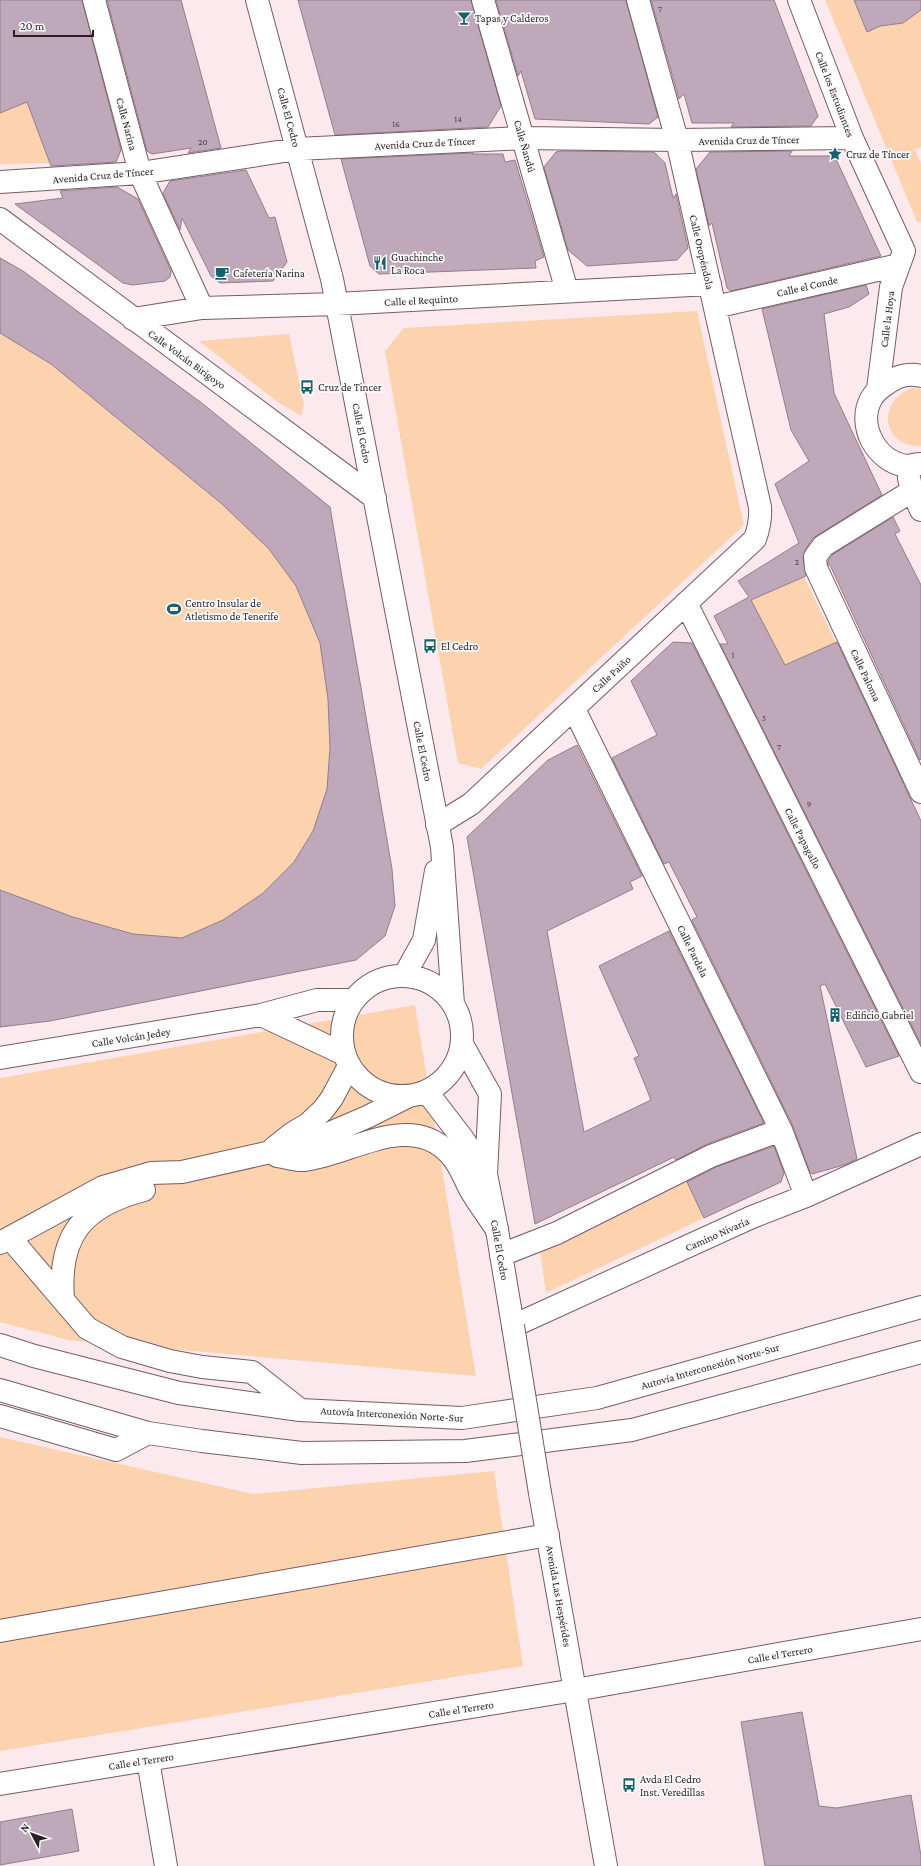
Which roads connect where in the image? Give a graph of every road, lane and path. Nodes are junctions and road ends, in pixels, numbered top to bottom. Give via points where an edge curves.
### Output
1 (94, 0) edge
2 (257, 0) edge
3 (483, 0) edge
4 (638, 0) edge
5 (799, 0) edge
6 (524, 138) junction
7 (852, 138) junction
8 (677, 140) junction
9 (297, 149) junction
10 (140, 173) junction
11 (0, 182) edge
12 (0, 219) edge
13 (908, 255) edge
14 (710, 284) junction
15 (567, 291) junction
16 (336, 304) junction
17 (715, 306) junction
18 (202, 308) junction
19 (133, 320) junction
20 (921, 376) edge
21 (878, 389) junction
22 (914, 465) edge
23 (375, 498) junction
24 (916, 501) edge
25 (760, 507) joint
26 (686, 603) junction
27 (574, 709) junction
28 (921, 792) edge
29 (437, 825) junction
30 (442, 847) junction
31 (404, 976) junction
32 (354, 1000) junction
33 (453, 1004) junction
34 (261, 1016) junction
35 (462, 1044) junction
36 (0, 1058) edge
37 (347, 1060) junction
38 (921, 1072) edge
39 (417, 1094) junction
40 (781, 1130) junction
41 (921, 1144) edge
42 (266, 1153) junction
43 (182, 1172) junction
44 (486, 1174) junction
45 (806, 1196) junction
46 (497, 1230) junction
47 (5, 1241) edge
48 (501, 1255) junction
49 (63, 1299) junction
50 (921, 1307) edge
51 (513, 1326) junction
52 (0, 1345) edge
53 (921, 1352) edge
54 (0, 1390) edge
55 (300, 1410) junction
56 (0, 1416) edge
57 (148, 1433) junction
58 (548, 1535) junction
59 (921, 1629) edge
60 (0, 1631) edge
61 (575, 1690) junction
62 (148, 1760) junction
63 (0, 1784) edge
64 (166, 1866) edge
65 (606, 1866) edge

1 - 10 main road, Calle Narina
2 - 9 main road, Calle El Cedro
3 - 6 main road, Calle Ñandú
4 - 8 main road, Calle Oropéndola
5 - 7 main road, Calle los Estudiantes
6 - 8 main road, Avenida Cruz de Tíncer
6 - 9 main road, Avenida Cruz de Tíncer
6 - 15 main road, Calle Ñandú
7 - 8 main road, Avenida Cruz de Tíncer
7 - 13 main road, Calle los Estudiantes
8 - 14 main road, Calle Oropéndola
9 - 10 main road, Avenida Cruz de Tíncer
9 - 16 main road, Calle El Cedro via 332,279
10 - 11 main road, Avenida Cruz de Tíncer
10 - 18 main road, Calle Narina
12 - 19 main road, Calle Volcán Birigoyo
13 - 17 main road, Calle el Conde
13 - 21 main road, Calle la Hoya via 891,287
14 - 15 main road, Calle el Requinto
14 - 17 main road, Calle Oropéndola
15 - 16 main road, Calle el Requinto
16 - 18 main road, Calle el Requinto
16 - 23 main road, Calle El Cedro
17 - 25 main road, Calle Oropéndola
18 - 19 main road, Calle el Requinto
19 - 23 main road, Calle Volcán Birigoyo
20 - 21 main road via 915,374 895,378
21 - 22 main road via 866,416 868,433 876,449 890,461
22 - 24 main road
23 - 29 main road, Calle El Cedro
24 - 28 main road, Calle Paloma via 823,546 815,557 816,568
25 - 26 main road, Calle Paiño via 761,518 755,539
26 - 27 main road, Calle Paiño
26 - 38 main road, Calle Papagallo
27 - 29 main road, Calle Paiño via 471,804
27 - 40 main road, Calle Pardela
29 - 30 main road, Calle El Cedro
30 - 31 main road, Calle El Cedro via 433,882 424,940
30 - 33 main road, Calle El Cedro
31 - 32 main road via 385,978 368,987
31 - 33 main road via 423,980 440,989
32 - 34 main road, Calle Volcán Jedey via 316,1000
32 - 37 main road via 345,1016 342,1036
33 - 35 main road via 461,1023
34 - 36 main road, Calle Volcán Jedey
34 - 37 main road
35 - 39 main road via 456,1063 438,1083
35 - 44 main road, Calle El Cedro via 490,1094
37 - 39 main road via 368,1087 387,1095
37 - 42 main road via 332,1098 323,1110 308,1124
39 - 42 main road via 302,1145
39 - 44 main road, Calle El Cedro via 464,1139
40 - 45 main road, Calle Pardela
40 - 48 main road via 711,1156 557,1233
41 - 45 main road, Camino Nivaria
42 - 43 main road
42 - 46 main road via 303,1160 326,1156 378,1138 398,1135 417,1136 433,1141 448,1152 463,1170 470,1189
43 - 47 main road via 151,1173 103,1187
43 - 49 main road via 158,1187 117,1199 98,1208 85,1218 74,1232 64,1258
44 - 46 main road, Calle El Cedro
45 - 51 main road, Camino Nivaria via 752,1217
46 - 48 main road, Calle El Cedro
47 - 49 main road
48 - 51 main road, Calle El Cedro
49 - 55 main road via 87,1328 122,1347 170,1361 252,1372
50 - 55 main road, Autovía Interconexión Norte-Sur via 597,1398 462,1418
51 - 58 main road, Avenida Las Hespérides, bridge
52 - 55 main road, Autovía Interconexión Norte-Sur via 179,1393
53 - 57 main road via 632,1430 464,1451 302,1454
54 - 57 main road
56 - 57 main road via 116,1450
58 - 60 main road
58 - 61 main road, Avenida Las Hespérides
59 - 61 main road, Calle el Terrero
61 - 62 main road, Calle el Terrero
61 - 65 main road, Avenida Las Hespérides
62 - 63 main road, Calle el Terrero
62 - 64 main road

